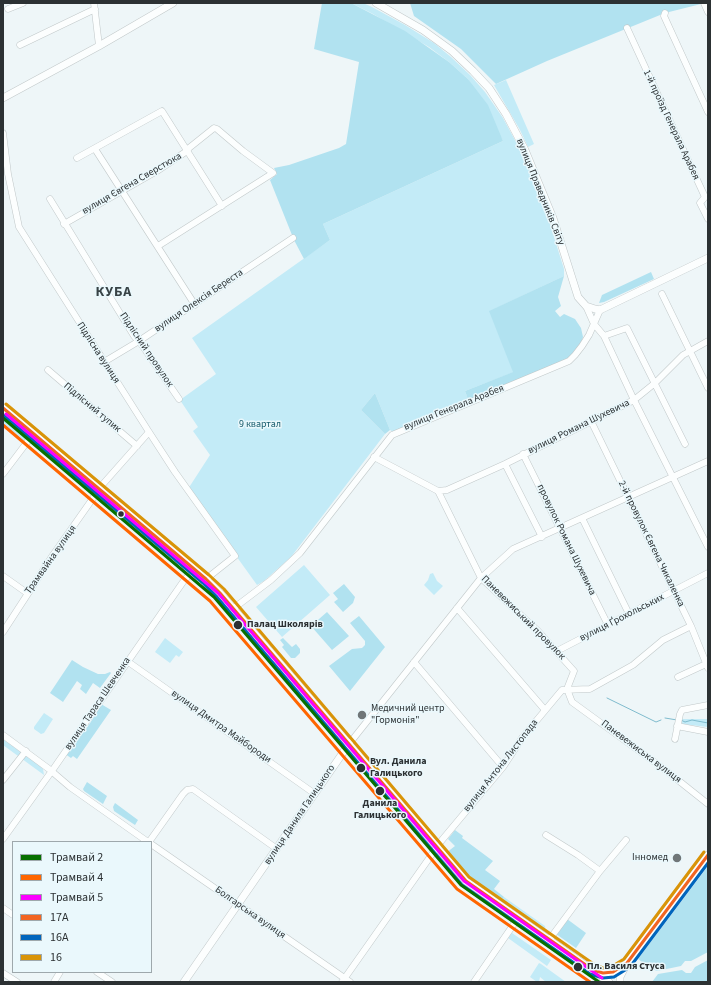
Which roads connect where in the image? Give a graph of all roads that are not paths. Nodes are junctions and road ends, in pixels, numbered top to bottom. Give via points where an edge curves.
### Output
1 (23, 3) edge
2 (173, 3) edge
3 (376, 3) edge
4 (704, 4) edge
5 (95, 6) edge
6 (8, 9) dead end
7 (708, 12) edge
8 (665, 13) dead end
9 (627, 28) dead end
10 (20, 45) dead end
11 (99, 46) junction
12 (3, 98) edge
13 (708, 112) edge
14 (3, 133) edge
15 (95, 148) junction
16 (187, 152) junction
17 (77, 158) dead end
18 (122, 191) junction
19 (50, 199) dead end
20 (222, 206) junction
21 (708, 219) edge
22 (64, 224) junction
23 (293, 238) dead end
24 (158, 246) junction
25 (707, 260) edge
26 (662, 294) dead end
27 (194, 304) junction
28 (586, 306) junction
29 (600, 310) junction
30 (594, 324) junction
31 (604, 336) junction
32 (139, 341) junction
33 (708, 341) edge
34 (689, 350) junction
35 (104, 362) junction
36 (48, 370) dead end
37 (655, 383) junction
38 (708, 388) edge
39 (179, 399) dead end
40 (634, 400) junction
41 (3, 408) edge
42 (591, 421) junction
43 (148, 432) junction
44 (34, 433) junction
45 (685, 444) dead end
46 (137, 446) junction
47 (523, 454) junction
48 (374, 457) junction
49 (708, 462) edge
50 (505, 464) junction
51 (3, 474) edge
52 (674, 478) junction
53 (100, 489) junction
54 (438, 491) junction
55 (628, 497) junction
56 (582, 518) junction
57 (560, 528) junction
58 (542, 537) junction
59 (708, 547) edge
60 (194, 569) junction
61 (708, 573) edge
62 (3, 576) edge
63 (481, 578) junction
64 (206, 579) junction
65 (674, 591) junction
66 (28, 593) junction
67 (234, 608) junction
68 (457, 608) junction
69 (629, 614) junction
70 (608, 625) junction
71 (691, 626) junction
72 (3, 632) edge
73 (557, 651) junction
74 (128, 661) junction
75 (707, 661) edge
76 (414, 662) junction
77 (678, 677) dead end
78 (567, 689) junction
79 (708, 705) edge
80 (545, 710) junction
81 (677, 726) junction
82 (708, 732) edge
83 (3, 735) edge
84 (674, 739) dead end
85 (349, 744) junction
86 (26, 751) junction
87 (502, 767) junction
88 (52, 771) junction
89 (3, 780) edge
90 (315, 794) junction
91 (708, 804) edge
92 (546, 835) dead end
93 (3, 839) edge
94 (626, 840) dead end
95 (146, 841) edge
96 (150, 841) edge
97 (152, 845) edge
98 (437, 847) junction
99 (277, 849) junction
100 (708, 855) edge
101 (600, 871) junction
102 (238, 904) junction
103 (3, 908) edge
104 (12, 914) edge
105 (518, 918) junction
106 (549, 940) junction
107 (627, 963) junction
108 (593, 970) junction
109 (3, 973) edge
110 (59, 973) edge
111 (99, 973) edge
112 (346, 981) edge
113 (17, 982) edge
114 (54, 982) edge
115 (112, 982) edge
116 (184, 982) edge
117 (474, 982) edge
118 (609, 982) edge
119 (620, 982) edge

1 - 6 street
2 - 11 main road
3 - 28 main road, вулиця Праведників Світу via 423,30 452,51 474,70 489,88 525,150 553,218 578,297
4 - 7 street
5 - 10 street
5 - 11 street
8 - 13 street via 664,16
9 - 21 street, 1-й проїзд Генерала Арабея via 705,197 700,203
11 - 12 main road
14 - 35 street, Підлісна вулиця via 8,174 20,227
15 - 16 street via 162,111
15 - 17 street
15 - 18 street
16 - 18 street, вулиця Євгена Сверстюка
16 - 20 street
16 - 20 street, вулиця Євгена Сверстюка via 214,128 273,173
18 - 22 street, вулиця Євгена Сверстюка
18 - 24 street
19 - 22 street, Підлісний провулок
20 - 24 street
22 - 32 street, Підлісний провулок
23 - 27 street, вулиця Олексія Береста
24 - 27 street
25 - 29 main road
26 - 34 street
27 - 32 street, вулиця Олексія Береста
28 - 29 main road
28 - 30 street
29 - 30 street, вулиця Генерала Арабея
30 - 31 street
30 - 48 street, вулиця Генерала Арабея via 578,352 569,361 395,433
31 - 37 street via 627,328
31 - 40 street
32 - 35 street, вулиця Олексія Береста
32 - 39 street, Підлісний провулок
33 - 34 street, вулиця Романа Шухевича
34 - 37 street, вулиця Романа Шухевича
34 - 38 street
35 - 43 street, Підлісна вулиця
36 - 46 street, Підлісний тупик
37 - 40 street, вулиця Романа Шухевича
37 - 45 street
40 - 42 street, вулиця Романа Шухевича
40 - 52 street
41 - 44 main road
42 - 47 street, вулиця Романа Шухевича
42 - 55 street, 2-й провулок Євгена Чикаленка
43 - 46 street, Трамвайна вулиця
43 - 64 street, Підлісна вулиця via 235,556
44 - 51 street
44 - 53 main road
46 - 53 street, Трамвайна вулиця
47 - 50 street, вулиця Романа Шухевича
47 - 57 street, провулок Романа Шухевича
48 - 54 street
48 - 67 street, вулиця Генерала Арабея via 296,557
49 - 52 street, вулиця Данила Галицького
50 - 54 street, вулиця Романа Шухевича via 447,490
50 - 58 street
52 - 55 street, вулиця Данила Галицького
52 - 59 street
53 - 60 main road
53 - 66 street, Трамвайна вулиця
54 - 63 street, Паневежиський провулок
55 - 56 street, вулиця Данила Галицького
55 - 65 street, 2-й провулок Євгена Чикаленка
56 - 57 street, вулиця Данила Галицького
56 - 69 street
57 - 58 street, вулиця Данила Галицького
57 - 70 street, провулок Романа Шухевича
58 - 63 street, вулиця Данила Галицького via 513,550
60 - 64 main road
60 - 74 street, вулиця Тараса Шевченка
61 - 65 street, вулиця Ґрохольських
62 - 66 street
63 - 68 street, вулиця Данила Галицького
63 - 73 street, Паневежиський провулок
64 - 67 main road
65 - 69 street, вулиця Ґрохольських
65 - 71 street, 2-й провулок Євгена Чикаленка
66 - 72 street, Трамвайна вулиця
67 - 85 main road
68 - 76 street, вулиця Данила Галицького
68 - 80 street
69 - 70 street, вулиця Ґрохольських
70 - 73 street, вулиця Ґрохольських
71 - 75 street, 2-й провулок Євгена Чикаленка
71 - 78 street via 663,640 633,665 590,689
73 - 78 street, Паневежиський провулок via 574,671
74 - 88 street, вулиця Тараса Шевченка
74 - 90 street, вулиця Дмитра Майбороди
75 - 77 street
76 - 85 street, вулиця Данила Галицького
76 - 87 street
78 - 80 street, вулиця Антона Листопада via 562,690
78 - 91 street, Паневежиська вулиця via 572,702
79 - 81 street via 682,710
80 - 87 street, вулиця Антона Листопада
81 - 82 street
81 - 84 street
83 - 86 street, Болгарська вулиця
85 - 90 main road, вулиця Данила Галицького
85 - 98 main road
86 - 88 street, Болгарська вулиця
86 - 89 street
87 - 98 street, вулиця Антона Листопада
88 - 93 street, вулиця Тараса Шевченка
88 - 95 street, Болгарська вулиця via 70,787
90 - 99 main road, вулиця Данила Галицького
92 - 101 street
94 - 101 street
96 - 99 street via 183,794 193,789
97 - 102 street, Болгарська вулиця
98 - 105 main road via 466,881
98 - 112 street, вулиця Антона Листопада via 389,914
99 - 102 main road, вулиця Данила Галицького
100 - 107 main road
101 - 106 street
102 - 112 street, Болгарська вулиця
102 - 116 main road, вулиця Данила Галицького
103 - 104 street
105 - 106 main road
105 - 117 street
106 - 108 main road
107 - 108 main road via 614,972 603,973
107 - 119 main road
108 - 118 main road
109 - 113 street
110 - 114 street
111 - 115 street

